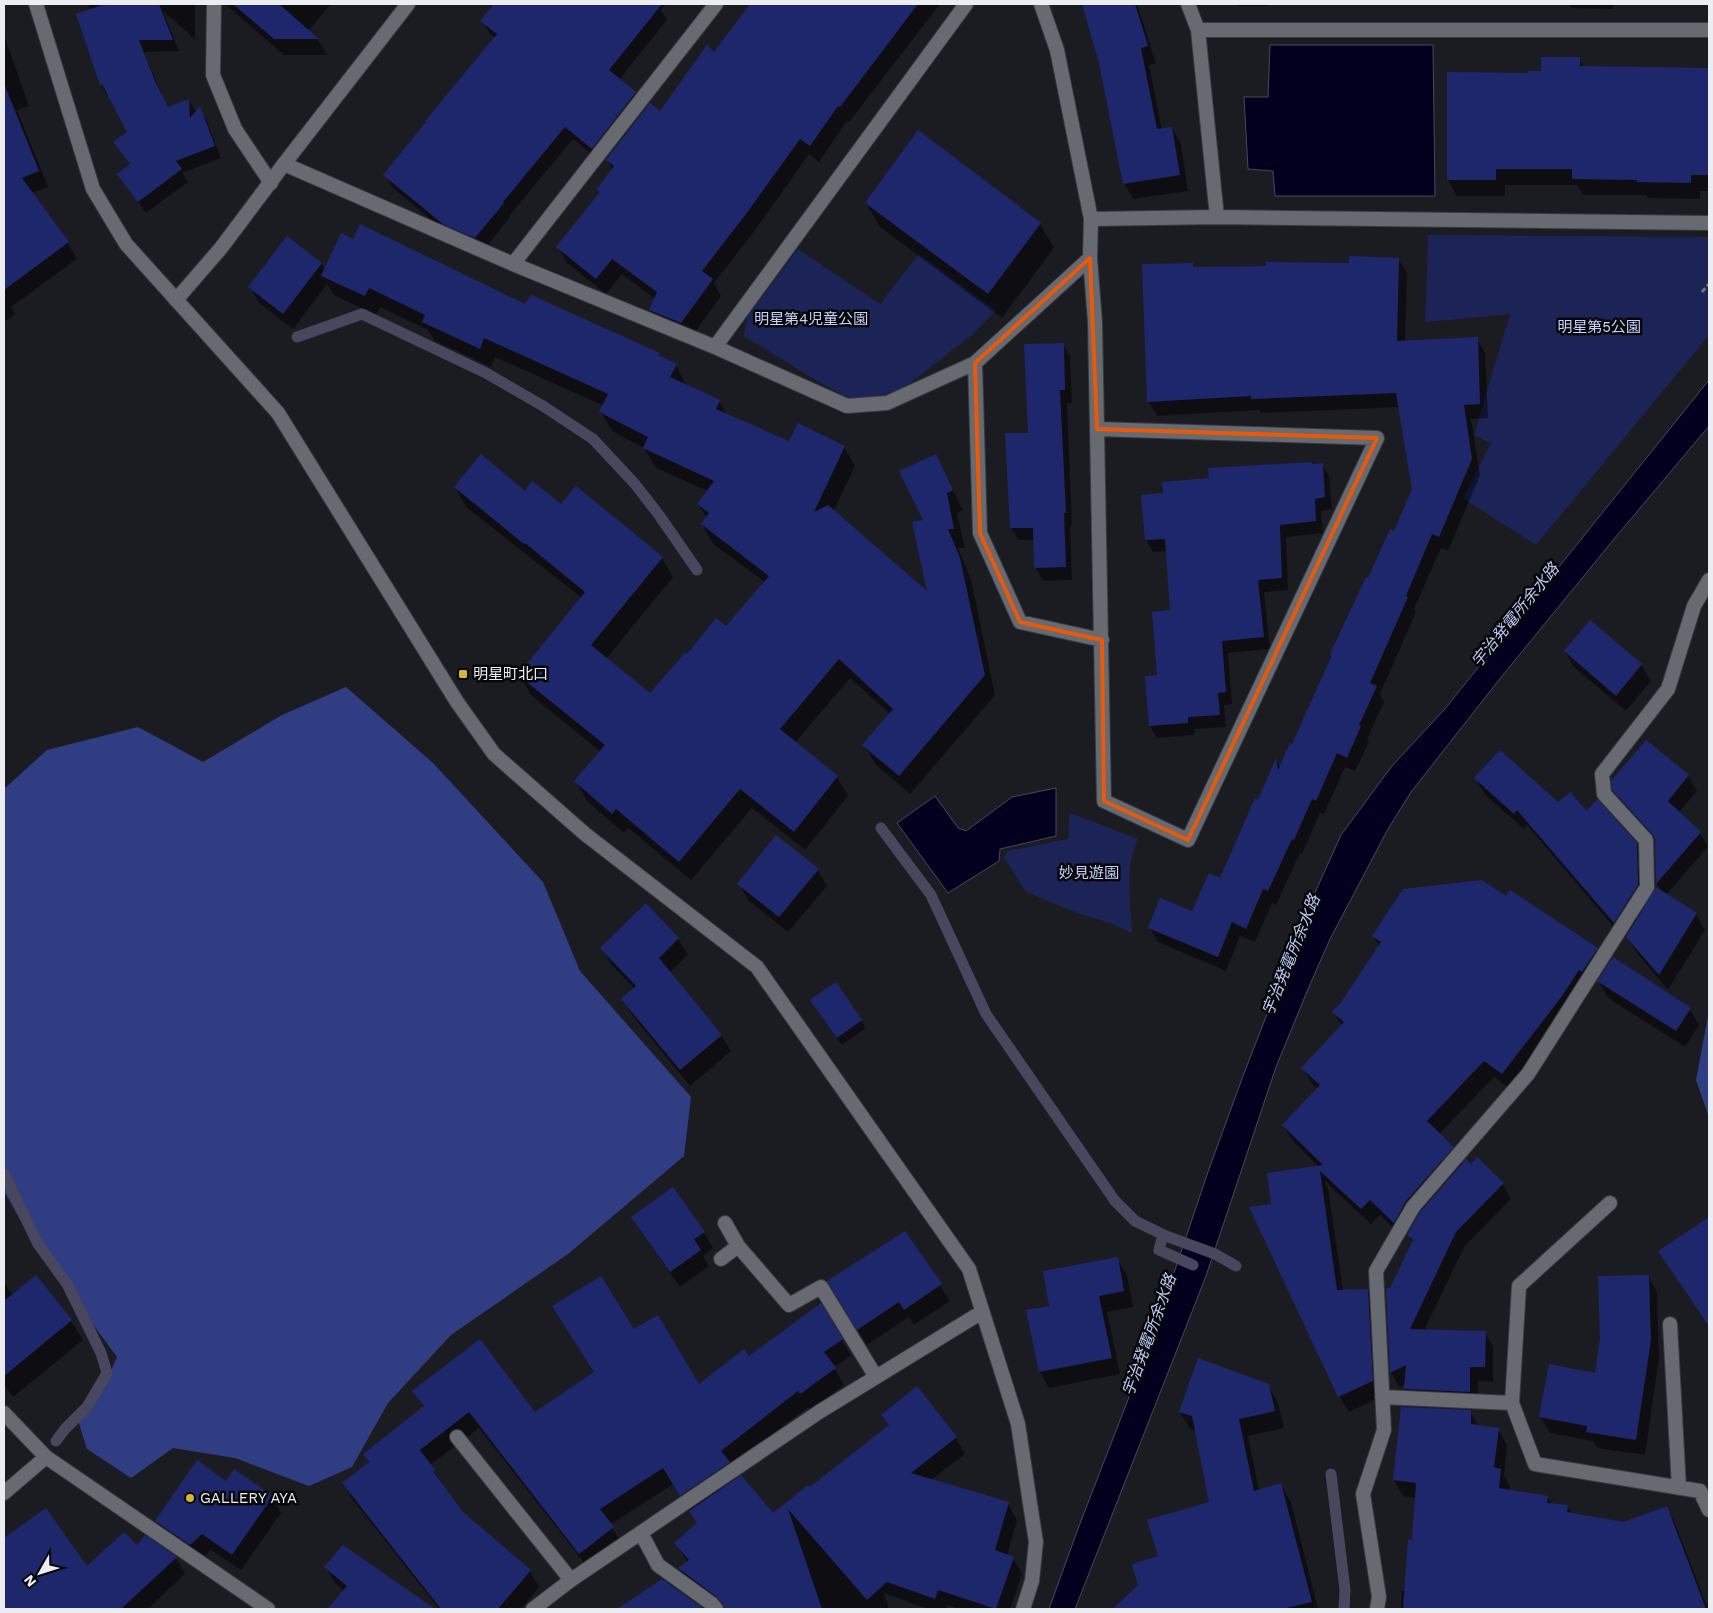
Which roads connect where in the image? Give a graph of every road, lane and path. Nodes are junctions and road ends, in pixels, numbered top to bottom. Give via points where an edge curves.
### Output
1 (36, 4) edge
2 (214, 4) edge
3 (408, 4) edge
4 (716, 4) edge
5 (966, 4) edge
6 (1041, 4) edge
7 (1188, 4) edge
8 (1198, 30) junction
9 (1709, 30) edge
10 (284, 164) junction
11 (271, 183) junction
12 (1217, 217) junction
13 (1091, 219) junction
14 (1709, 223) edge
15 (1090, 258) junction
16 (513, 264) junction
17 (1709, 284) edge
18 (1702, 292) dead end
19 (176, 300) junction
20 (715, 347) junction
21 (975, 363) junction
22 (1097, 429) junction
23 (1709, 580) edge
24 (1102, 640) junction
25 (1610, 1203) dead end
26 (724, 1223) dead end
27 (738, 1246) junction
28 (721, 1259) dead end
29 (982, 1312) junction
30 (1670, 1324) dead end
31 (876, 1377) junction
32 (1382, 1397) junction
33 (1512, 1403) junction
34 (4, 1413) edge
35 (457, 1437) dead end
36 (46, 1457) junction
37 (1679, 1488) junction
38 (4, 1493) edge
39 (1709, 1510) edge
40 (641, 1533) junction
41 (571, 1580) junction
42 (268, 1609) edge
43 (533, 1609) edge
44 (716, 1609) edge
45 (1023, 1609) edge
46 (1377, 1609) edge

1 - 19 street via 93,189 126,244
2 - 11 street via 213,75 235,129
3 - 10 street
4 - 16 street
5 - 20 street
6 - 13 street via 1057,50
7 - 8 street
8 - 9 street
8 - 12 street
10 - 11 street
10 - 16 street
11 - 19 street
12 - 13 street
12 - 14 street
13 - 15 street
15 - 21 street
15 - 22 street
16 - 20 street
17 - 18 path
19 - 29 street via 278,413 457,702 494,754 585,834 757,967 969,1269
20 - 21 street via 847,406 887,403
21 - 24 street via 980,533 1020,622
22 - 24 street
22 - 24 street via 1377,438 1188,840 1104,801
23 - 32 street via 1694,606 1668,689 1602,774 1604,794 1646,840 1647,887 1528,1074 1413,1207 1376,1271
25 - 33 street via 1519,1286
26 - 27 street
27 - 28 street
27 - 31 street via 788,1305 821,1287
29 - 31 street
29 - 45 street via 1018,1424 1036,1542 1032,1581
30 - 37 street
31 - 40 street
32 - 33 street
32 - 46 street via 1384,1430 1363,1494
33 - 37 street via 1535,1464
34 - 36 street
35 - 41 street
36 - 38 street
36 - 42 street
37 - 39 street via 1700,1491
40 - 41 street
40 - 44 street via 658,1565
41 - 43 street

